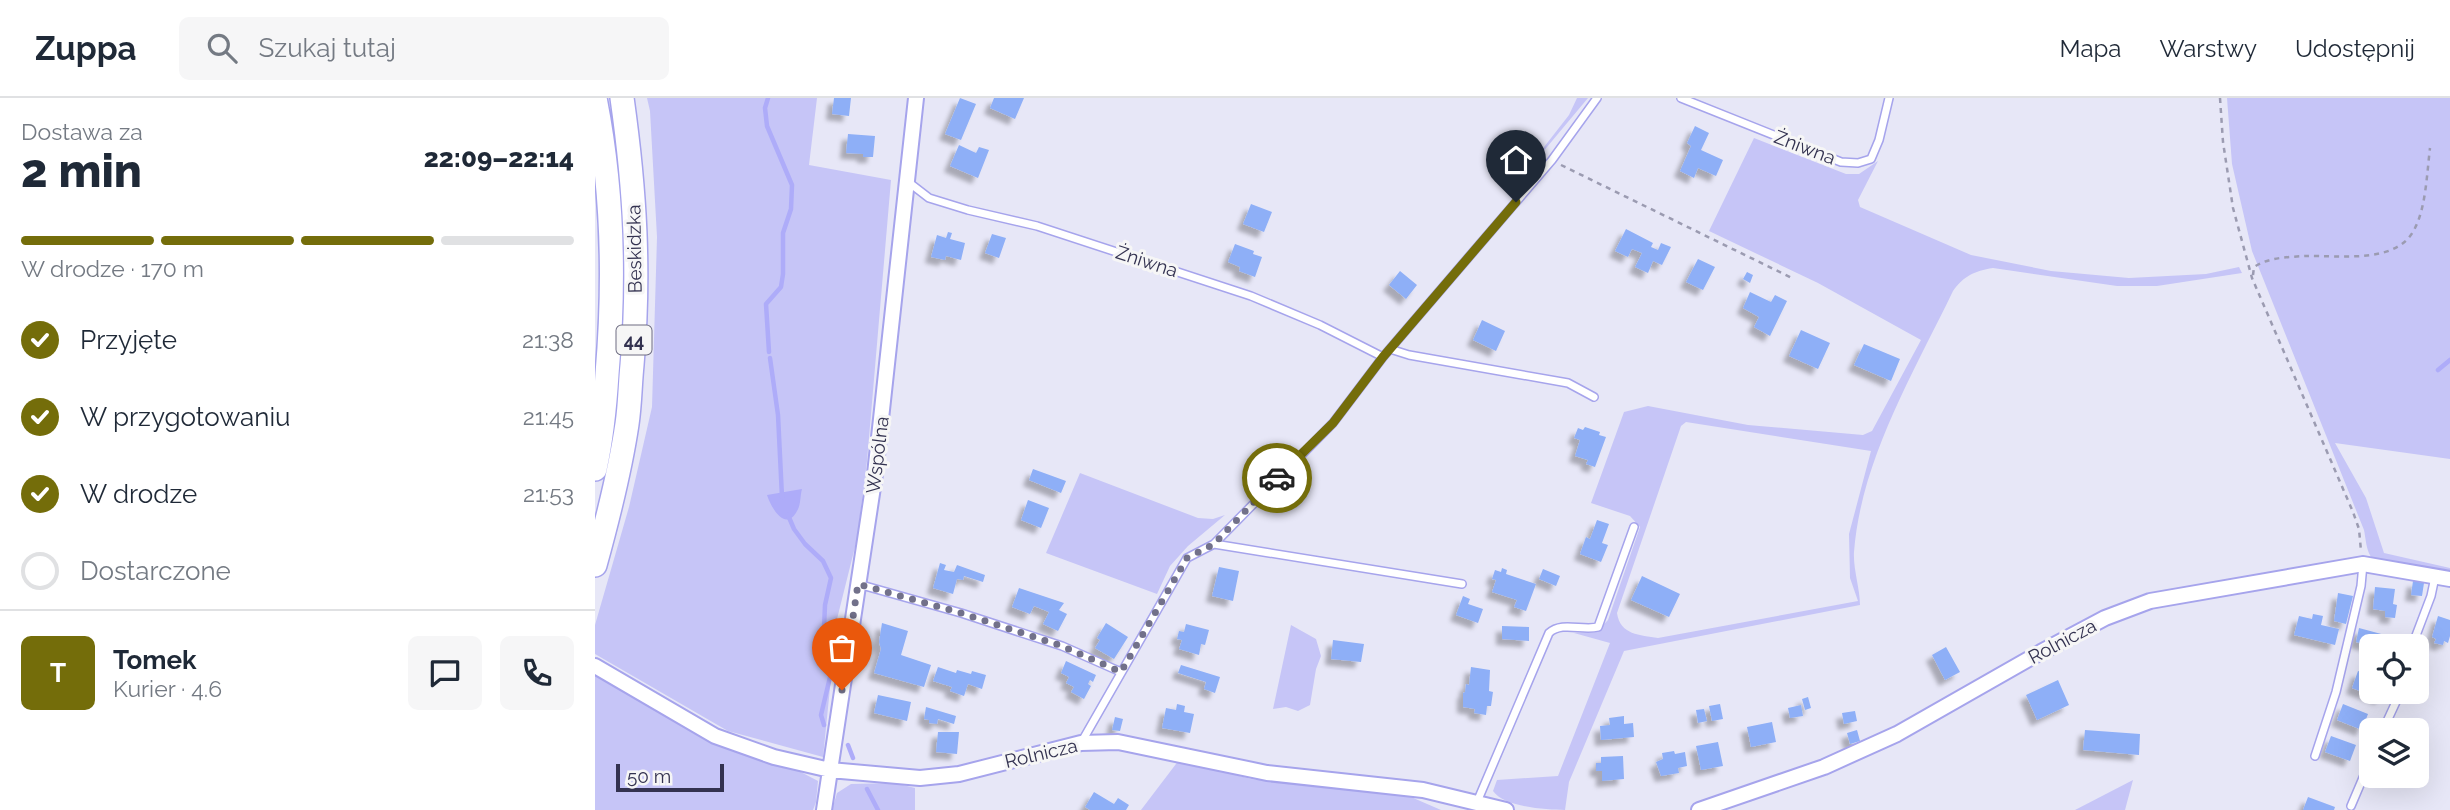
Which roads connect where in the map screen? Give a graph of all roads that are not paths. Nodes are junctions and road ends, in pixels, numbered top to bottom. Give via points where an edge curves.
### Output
1 (595, 98) edge
2 (622, 98) edge
3 (916, 98) edge
4 (1597, 98) edge
5 (1681, 98) edge
6 (1889, 98) edge
7 (907, 181) junction
8 (1390, 349) junction
9 (1383, 357) junction
10 (1594, 397) dead end
11 (595, 469) edge
12 (1634, 527) dead end
13 (1214, 544) junction
14 (2363, 564) junction
15 (595, 565) edge
16 (2443, 578) edge
17 (858, 584) junction
18 (1462, 584) dead end
19 (2417, 634) edge
20 (595, 666) edge
21 (1121, 672) junction
22 (1081, 743) junction
23 (2315, 756) dead end
24 (830, 770) junction
25 (2359, 787) edge
26 (1472, 806) edge
27 (2351, 806) dead end
28 (824, 810) edge
29 (1506, 810) edge
30 (1699, 810) edge

1 - 11 main road, Beskidzka / 44 via 611,224 612,314 602,440
2 - 15 main road, Beskidzka / 44 via 632,165 637,258 634,344 627,422
3 - 7 street, Wspólna
4 - 8 lane via 1552,160
5 - 6 lane, Żniwna via 1841,162 1858,163 1871,159
7 - 9 lane, Żniwna via 929,198 1037,226 1251,296
7 - 17 street, Wspólna via 875,474
8 - 9 lane
8 - 10 lane via 1568,383
9 - 13 lane via 1333,423
12 - 26 lane via 1598,627 1564,626 1549,633
13 - 18 lane
13 - 21 lane via 1187,558
14 - 16 street, Rolnicza
14 - 23 lane via 2336,692
14 - 30 street, Rolnicza via 2150,601 2105,618 1897,734 1824,767
16 - 19 lane
17 - 21 lane via 1062,646
17 - 24 street, Wspólna
20 - 24 street, Rolnicza via 715,736
21 - 22 lane
22 - 24 street, Rolnicza via 959,774 920,778
22 - 26 street, Rolnicza via 1118,742 1267,773 1423,790
24 - 28 street, Wspólna
25 - 27 lane
26 - 29 street

